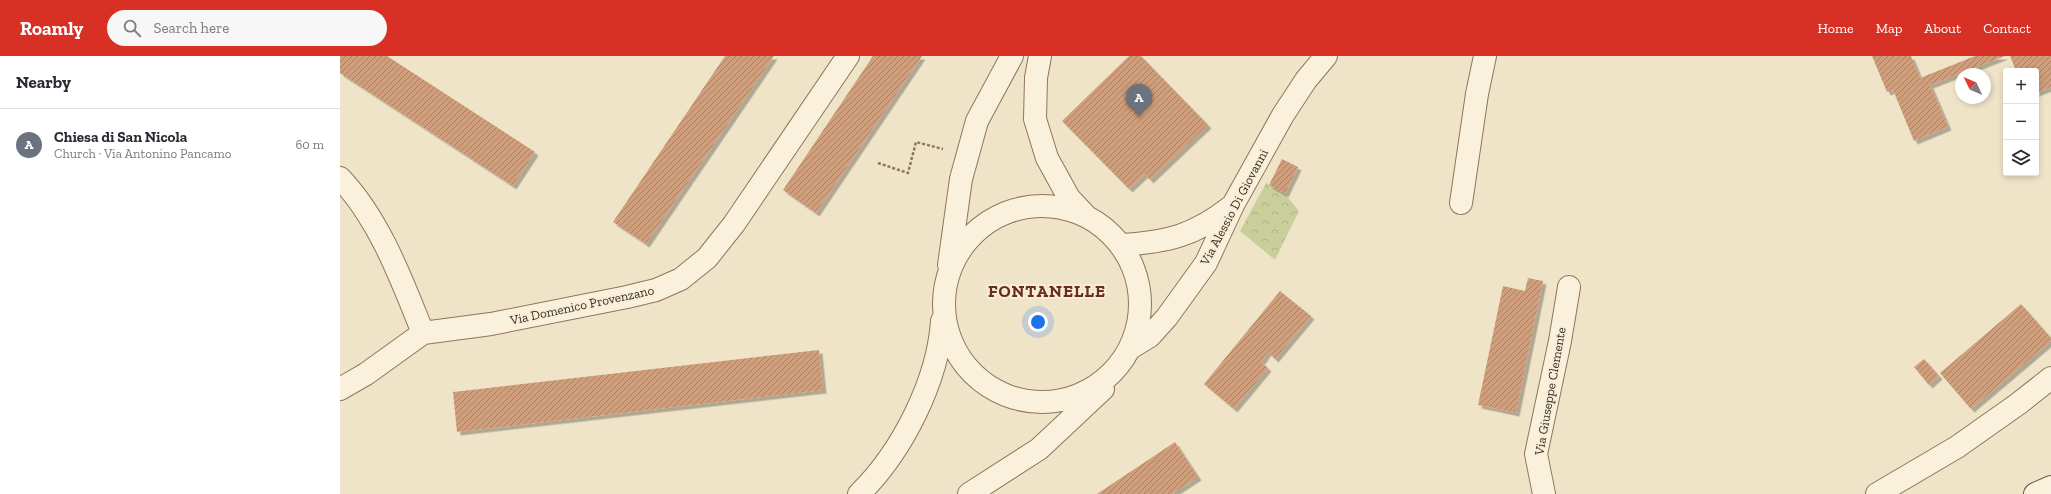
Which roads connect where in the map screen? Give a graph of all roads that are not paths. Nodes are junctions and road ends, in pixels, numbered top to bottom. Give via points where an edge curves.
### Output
1 (848, 56) edge
2 (1012, 56) edge
3 (1040, 56) edge
4 (1326, 56) edge
5 (1485, 56) edge
6 (340, 178) edge
7 (1461, 203) dead end
8 (1233, 205) junction
9 (1085, 215) junction
10 (1121, 245) junction
11 (947, 278) junction
12 (1569, 287) dead end
13 (943, 300) junction
14 (423, 333) junction
15 (1132, 347) junction
16 (1112, 375) junction
17 (2051, 378) edge
18 (340, 389) edge
19 (2051, 487) edge
20 (859, 494) edge
21 (969, 494) edge
22 (1544, 494) edge
23 (1877, 494) edge
24 (2035, 494) edge

1 - 14 street, Via Domenico Provenzano via 734,224 707,258 681,279 656,290 628,297 491,324
2 - 11 street via 977,121 967,155
3 - 9 street via 1036,78 1035,119 1047,158 1069,198
4 - 8 street, Via Alessio Di Giovanni via 1306,80 1283,115
5 - 7 street via 1476,94
6 - 14 street via 352,191 398,268
8 - 10 street via 1198,229 1179,237
8 - 15 street, Via Alessio Di Giovanni via 1206,263 1167,318 1150,336
9 - 10 street, Via Alessio Di Giovanni via 1112,234
9 - 11 street, Via Alessio Di Giovanni via 1067,208 1033,206 1008,211 987,223 962,246
10 - 15 street, Via Alessio Di Giovanni via 1139,283 1141,301 1139,323
11 - 13 street, Via Alessio Di Giovanni
12 - 22 street, Via Giuseppe Clemente via 1536,454
13 - 16 street, Via Alessio Di Giovanni via 948,334 959,358 982,383 1004,396 1038,404 1059,402 1091,390
13 - 20 street, Via Alessio Di Giovanni via 941,342 929,380 906,433 874,479
14 - 18 street, Via Domenico Provenzano via 366,374
15 - 16 street, Via Alessio Di Giovanni
16 - 21 street, Via Alessio Di Giovanni via 1105,387 1039,449
17 - 23 street via 1957,447
19 - 24 street

